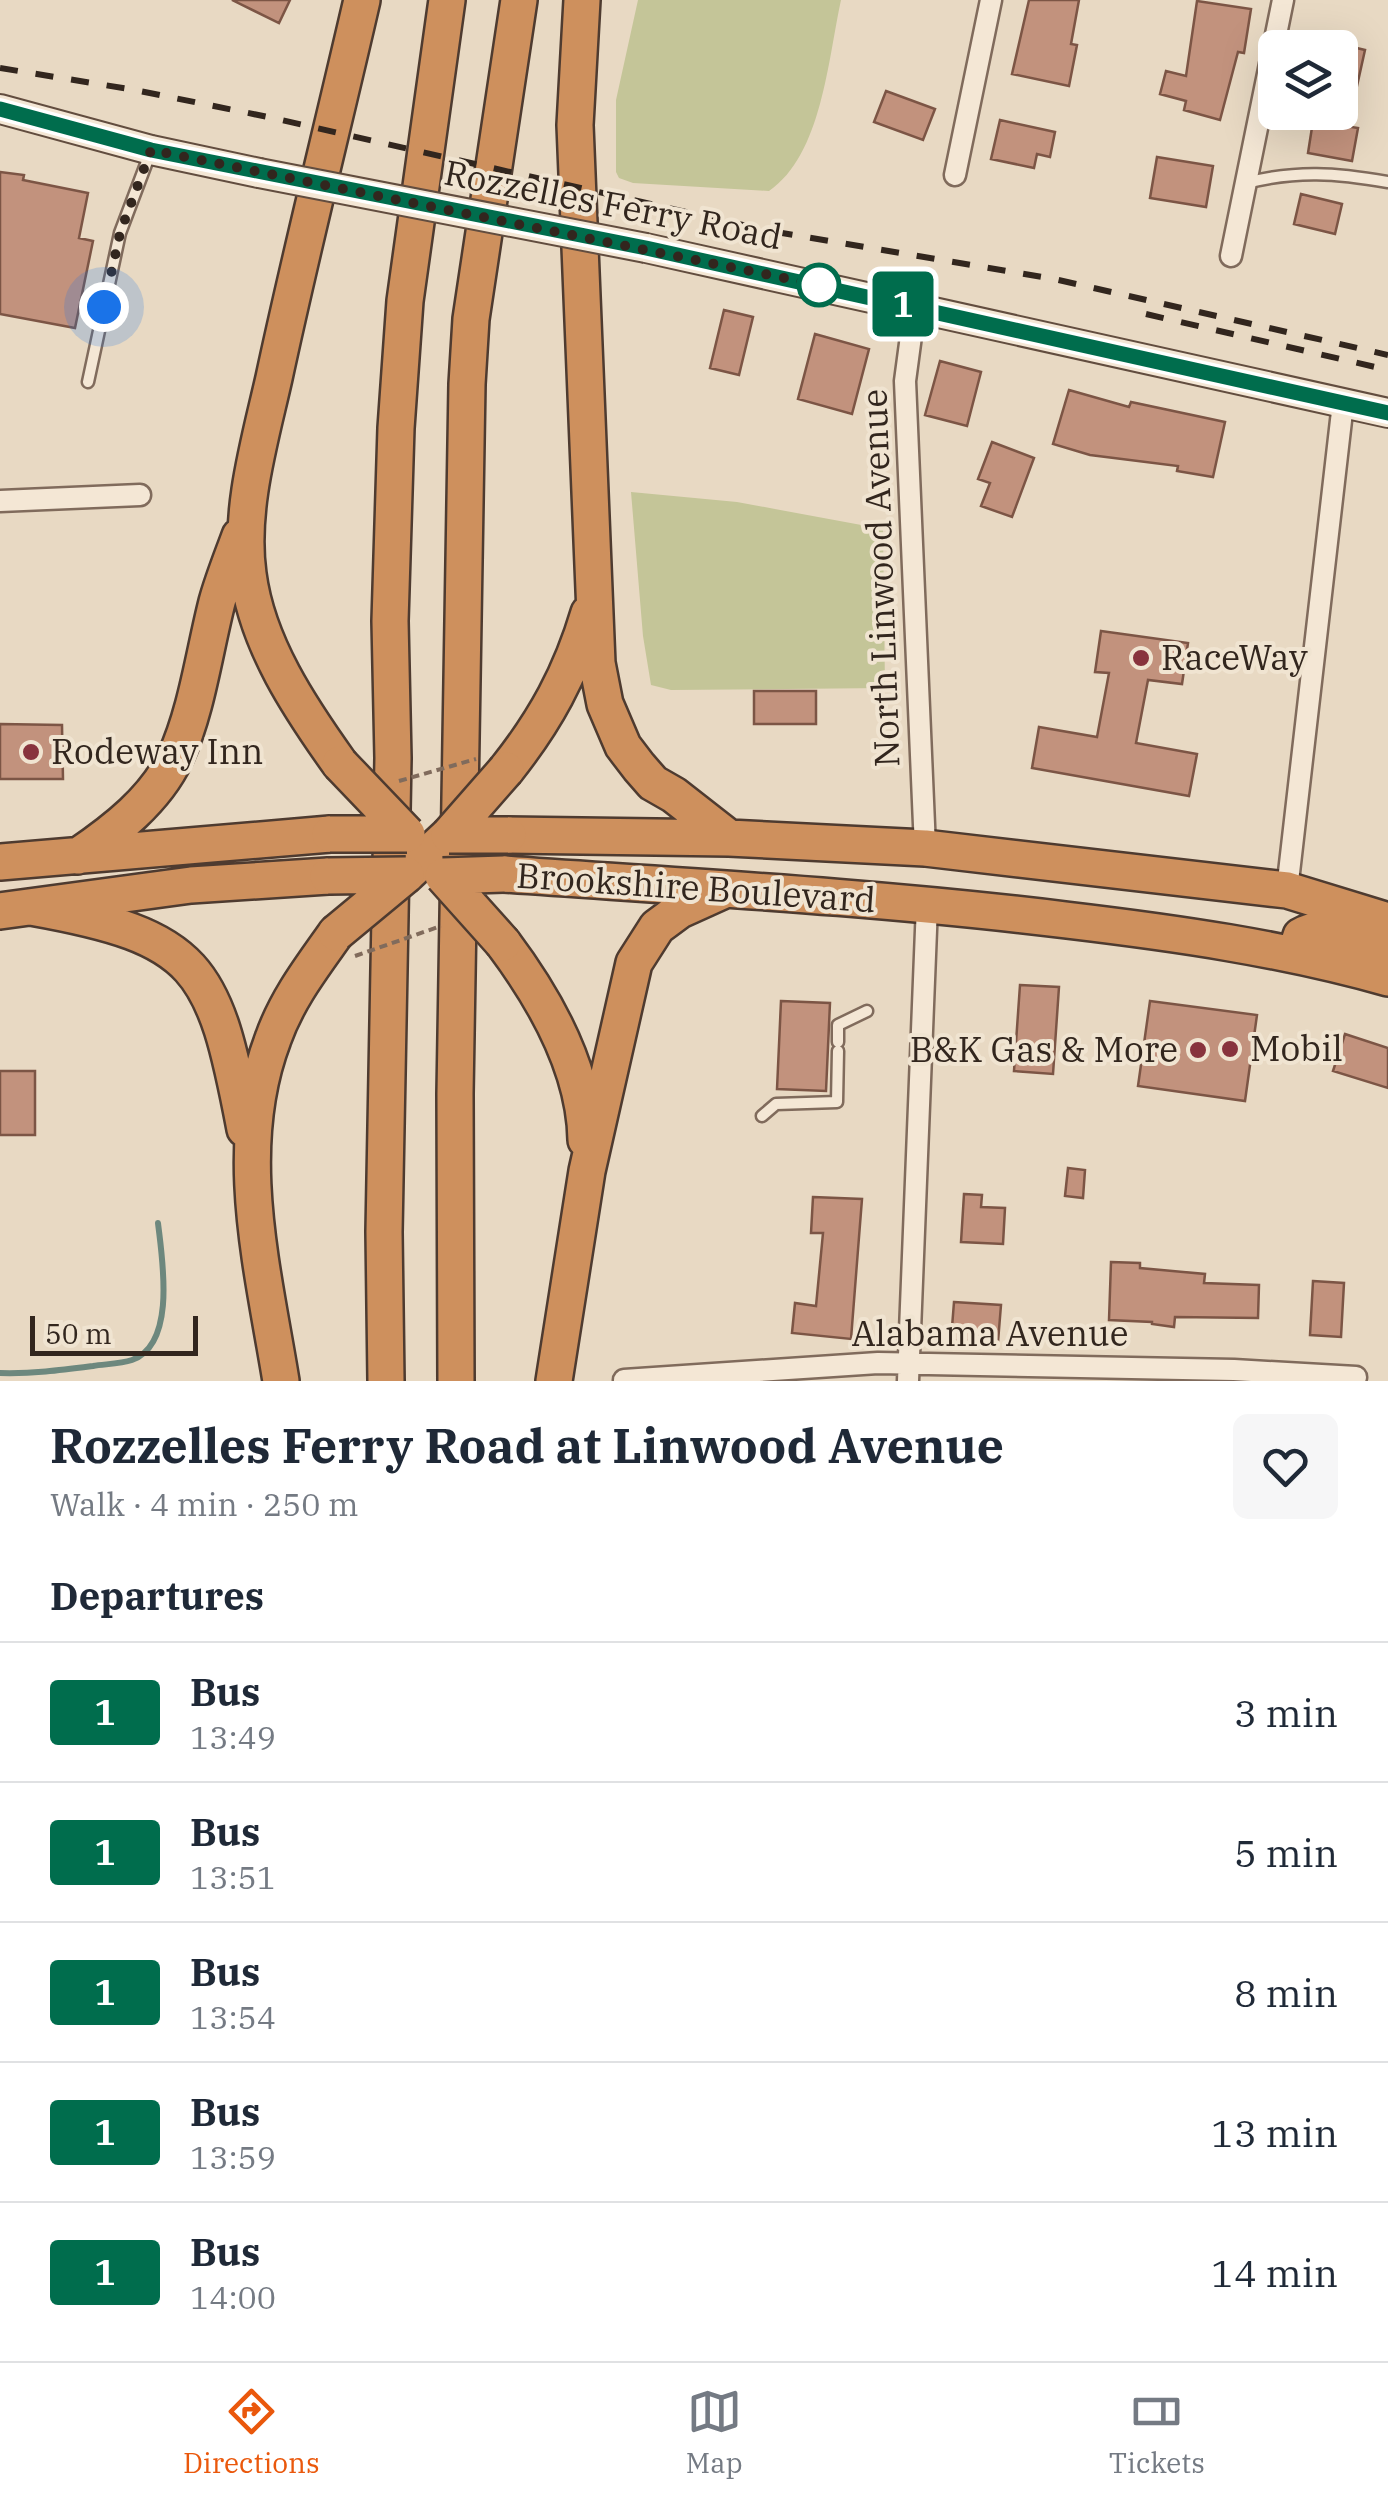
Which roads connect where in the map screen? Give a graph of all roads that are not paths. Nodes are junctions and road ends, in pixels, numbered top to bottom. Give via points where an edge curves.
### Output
1 (362, 0) edge
2 (447, 0) edge
3 (520, 0) edge
4 (582, 0) edge
5 (991, 0) edge
6 (1283, 0) edge
7 (0, 109) edge
8 (151, 150) junction
9 (955, 175) dead end
10 (1388, 182) edge
11 (1246, 183) junction
12 (1232, 256) dead end
13 (915, 306) junction
14 (88, 382) dead end
15 (1343, 402) junction
16 (1388, 413) edge
17 (140, 495) dead end
18 (0, 501) edge
19 (247, 516) junction
20 (594, 592) junction
21 (730, 838) junction
22 (925, 848) junction
23 (426, 855) junction
24 (78, 856) junction
25 (0, 862) edge
26 (727, 888) junction
27 (1288, 890) junction
28 (927, 905) junction
29 (16, 909) edge
30 (1388, 921) edge
31 (1388, 947) edge
32 (1294, 954) junction
33 (1388, 978) edge
34 (866, 1011) dead end
35 (762, 1116) dead end
36 (252, 1169) junction
37 (587, 1171) junction
38 (909, 1372) edge
39 (1356, 1376) dead end
40 (1281, 1377) edge
41 (624, 1380) edge
42 (281, 1381) edge
43 (386, 1381) edge
44 (456, 1381) edge
45 (554, 1381) edge

1 - 19 highway
2 - 43 highway via 405,300 396,428
3 - 44 highway via 471,318 467,384
4 - 20 highway via 574,125
5 - 9 street
6 - 11 street
7 - 8 street, Rozzelles Ferry Road
8 - 13 street, Rozzelles Ferry Road, bridge
8 - 14 lane via 120,233
10 - 11 lane via 1284,173
11 - 12 street
13 - 15 street, Rozzelles Ferry Road
13 - 22 street, North Linwood Avenue via 905,382
15 - 16 street, Rozzelles Ferry Road
15 - 27 street
17 - 18 street
19 - 23 highway, bridge via 255,611 285,678 340,764
19 - 24 highway via 218,596 176,757 136,810
20 - 21 highway via 605,704 623,746 654,783
20 - 23 highway, bridge via 541,726 491,765
21 - 22 highway, Brookshire Boulevard
21 - 23 highway, Brookshire Boulevard, bridge via 508,835
22 - 27 highway, Brookshire Boulevard
23 - 24 highway, Brookshire Boulevard, bridge via 330,834
23 - 26 highway, Brookshire Boulevard, bridge via 504,874
23 - 29 highway, Brookshire Boulevard, bridge via 328,876 191,885
23 - 36 highway, bridge via 296,988 273,1037 260,1088
23 - 37 highway, bridge via 540,994 584,1111
24 - 25 highway, Brookshire Boulevard
26 - 28 highway, Brookshire Boulevard
26 - 37 highway via 657,927 634,962
27 - 30 highway, Brookshire Boulevard
28 - 32 highway, Brookshire Boulevard via 1148,929
28 - 38 street
29 - 36 highway via 99,919 170,949 196,972 229,1043
31 - 32 highway via 1312,930 1301,936
32 - 33 highway, Brookshire Boulevard
34 - 35 lane via 838,1025 837,1102 776,1104
36 - 42 highway
37 - 45 highway
38 - 40 street, Alabama Avenue
38 - 41 street, Alabama Avenue via 878,1362
39 - 40 street, Alabama Avenue

